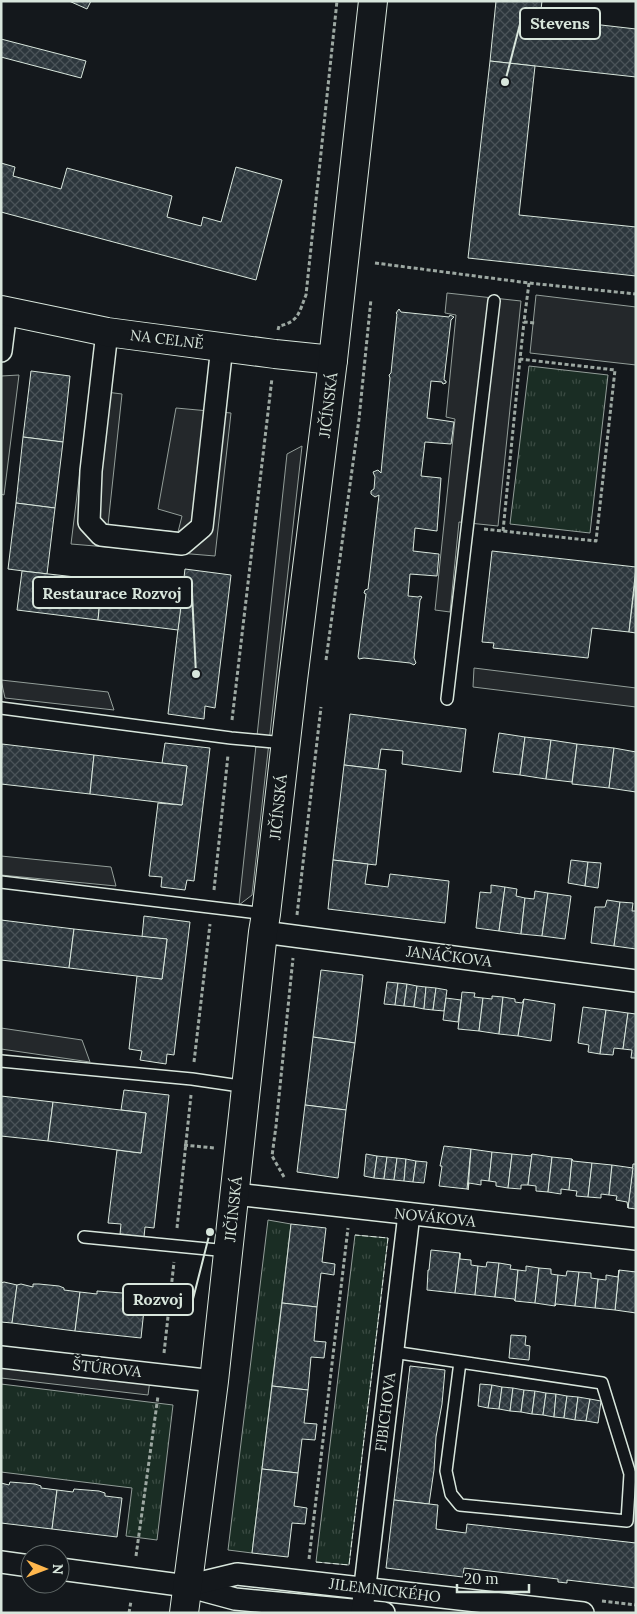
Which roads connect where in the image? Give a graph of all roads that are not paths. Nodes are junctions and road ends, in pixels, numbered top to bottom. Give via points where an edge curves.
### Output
1 (373, 1) edge
2 (494, 301) dead end
3 (4, 310) edge
4 (107, 332) junction
5 (222, 346) junction
6 (1, 351) edge
7 (333, 360) junction
8 (447, 699) dead end
9 (1, 708) edge
10 (285, 743) junction
11 (1, 882) edge
12 (265, 923) junction
13 (636, 980) edge
14 (1, 1061) edge
15 (247, 1087) junction
16 (235, 1194) junction
17 (409, 1214) junction
18 (84, 1237) dead end
19 (636, 1239) edge
20 (228, 1251) junction
21 (392, 1352) junction
22 (1, 1357) edge
23 (460, 1362) junction
24 (214, 1381) junction
25 (1, 1562) edge
26 (20, 1565) edge
27 (70, 1570) edge
28 (187, 1586) junction
29 (364, 1588) junction
30 (362, 1611) junction
31 (184, 1613) edge
32 (384, 1613) edge
33 (583, 1613) edge

1 - 7 street, JIČÍNSKÁ
2 - 8 lane
3 - 4 street, NA CELNĚ
3 - 6 street
4 - 5 street, NA CELNĚ
4 - 5 street via 91,471 89,522 101,534 182,544 202,527
5 - 7 street, NA CELNĚ
7 - 10 street, JIČÍNSKÁ
9 - 10 lane
10 - 12 street, JIČÍNSKÁ
11 - 12 lane
12 - 13 street, JANÁČKOVA via 380,947
12 - 15 street, JIČÍNSKÁ
14 - 15 lane
15 - 16 street, JIČÍNSKÁ
16 - 17 street, NOVÁKOVA
16 - 20 street, JIČÍNSKÁ
17 - 19 street, NOVÁKOVA
17 - 21 street, FIBICHOVA
18 - 20 lane
20 - 24 street, JIČÍNSKÁ
21 - 23 lane
21 - 29 street, FIBICHOVA
22 - 24 street, ŠTÚROVA
23 - 23 lane via 602,1383 630,1474 627,1521 460,1505 451,1494 446,1471
24 - 28 street, JIČÍNSKÁ
25 - 26 street
27 - 28 street, JILEMNICKÉHO
28 - 29 street, JILEMNICKÉHO via 237,1574
28 - 30 street, JILEMNICKÉHO via 234,1599
28 - 31 street, JIČÍNSKÁ
29 - 30 street, FIBICHOVA
29 - 33 street, JILEMNICKÉHO
30 - 32 street, JILEMNICKÉHO

